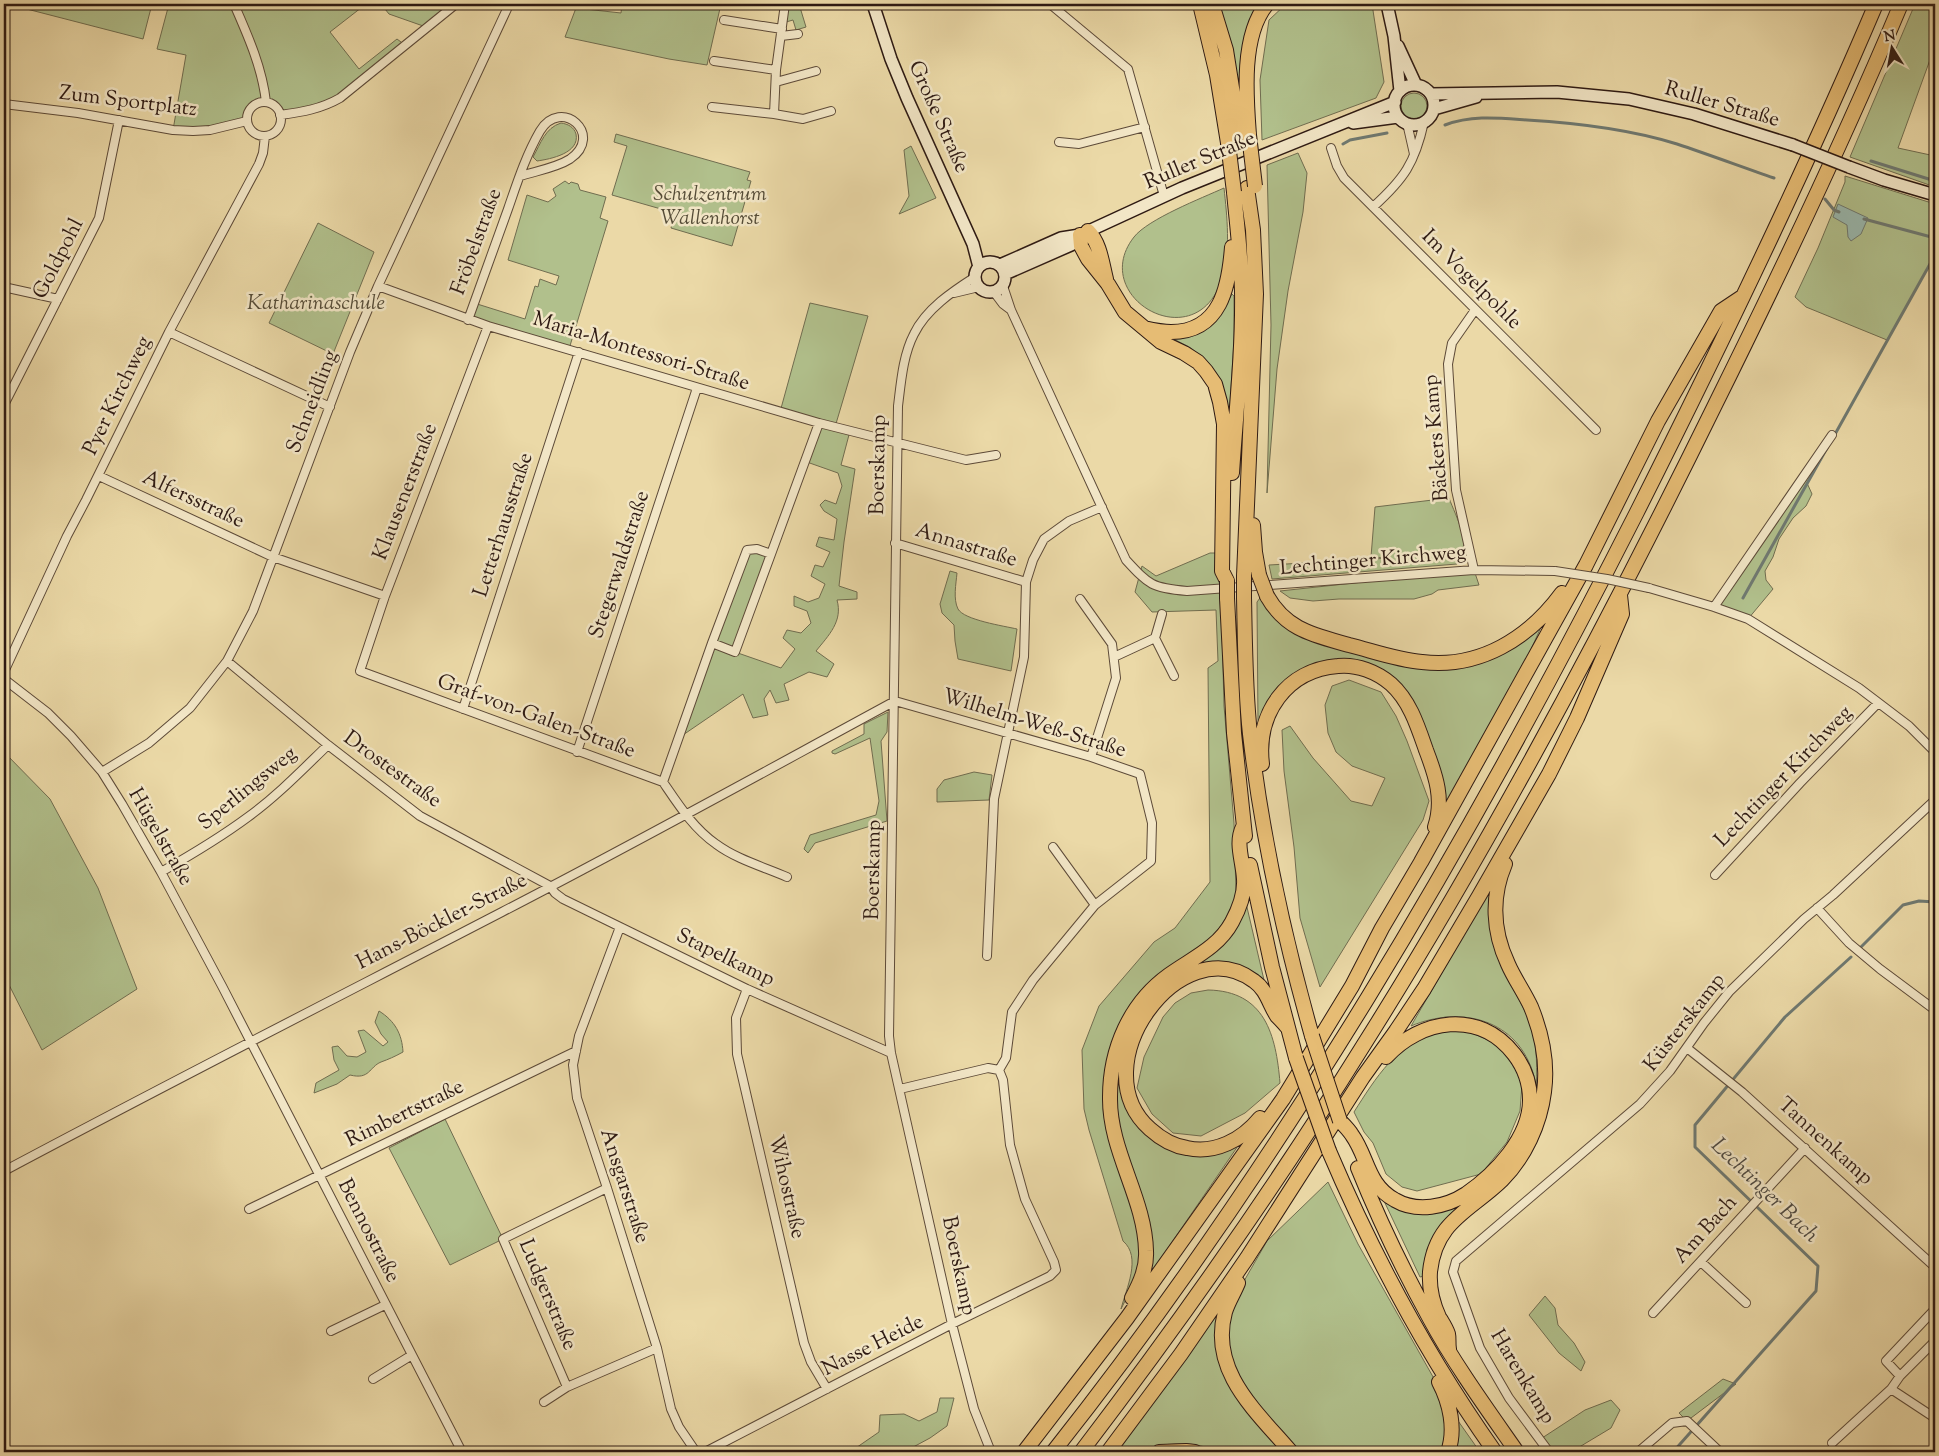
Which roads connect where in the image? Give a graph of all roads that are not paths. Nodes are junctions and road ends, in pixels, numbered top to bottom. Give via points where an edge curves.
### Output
1 (234, 4) edge
2 (456, 4) edge
3 (507, 4) edge
4 (784, 4) edge
5 (873, 4) edge
6 (1050, 4) edge
7 (1200, 4) edge
8 (1212, 4) edge
9 (1267, 4) edge
10 (1387, 4) edge
11 (1876, 4) edge
12 (1901, 4) edge
13 (724, 20) dead end
14 (781, 32) junction
15 (798, 34) dead end
16 (1394, 36) junction
17 (714, 61) dead end
18 (776, 70) junction
19 (816, 71) dead end
20 (776, 82) junction
21 (1416, 85) junction
22 (1400, 91) junction
23 (1431, 94) junction
24 (1490, 94) junction
25 (266, 102) junction
26 (1395, 102) junction
27 (4, 104) edge
28 (712, 107) dead end
29 (1434, 109) junction
30 (831, 111) dead end
31 (774, 114) junction
32 (280, 115) junction
33 (119, 120) junction
34 (1403, 120) junction
35 (247, 121) junction
36 (1424, 122) junction
37 (1337, 126) junction
38 (1145, 127) junction
39 (265, 136) junction
40 (1239, 138) junction
41 (1059, 142) dead end
42 (1331, 148) dead end
43 (1414, 154) junction
44 (520, 176) junction
45 (1245, 189) junction
46 (1935, 194) edge
47 (1164, 196) junction
48 (1373, 207) junction
49 (1236, 214) junction
50 (1084, 233) junction
51 (1003, 270) junction
52 (980, 273) junction
53 (4, 285) edge
54 (378, 286) junction
55 (998, 289) junction
56 (1743, 297) junction
57 (58, 299) junction
58 (1475, 310) junction
59 (468, 320) junction
60 (488, 326) junction
61 (1143, 328) junction
62 (169, 332) junction
63 (579, 352) junction
64 (697, 388) junction
65 (4, 405) edge
66 (330, 407) junction
67 (819, 423) junction
68 (1596, 430) dead end
69 (1832, 435) dead end
70 (897, 442) junction
71 (1248, 450) junction
72 (996, 455) dead end
73 (99, 476) junction
74 (1102, 507) junction
75 (895, 543) junction
76 (771, 554) junction
77 (273, 556) junction
78 (1586, 565) junction
79 (1474, 570) junction
80 (1226, 578) junction
81 (1026, 582) junction
82 (1620, 594) junction
83 (385, 596) junction
84 (1080, 599) dead end
85 (1714, 607) junction
86 (1162, 614) dead end
87 (1155, 638) junction
88 (712, 643) junction
89 (1114, 657) junction
90 (228, 661) junction
91 (360, 671) joint
92 (4, 672) edge
93 (1174, 676) dead end
94 (4, 678) edge
95 (895, 701) junction
96 (1878, 703) junction
97 (463, 709) junction
98 (1006, 733) junction
99 (328, 745) junction
100 (577, 752) junction
101 (1935, 752) edge
102 (1091, 757) junction
103 (102, 772) junction
104 (663, 782) junction
105 (1935, 800) edge
106 (685, 815) junction
107 (1243, 827) junction
108 (1264, 832) junction
109 (1509, 846) junction
110 (1053, 847) dead end
111 (1429, 847) junction
112 (161, 872) junction
113 (1715, 875) dead end
114 (787, 877) dead end
115 (550, 886) junction
116 (1095, 905) junction
117 (1817, 908) junction
118 (620, 927) junction
119 (987, 956) dead end
120 (747, 989) junction
121 (1935, 1010) edge
122 (1288, 1027) junction
123 (250, 1041) junction
124 (1687, 1048) junction
125 (576, 1051) junction
126 (891, 1053) junction
127 (999, 1070) junction
128 (1363, 1077) junction
129 (900, 1089) junction
130 (1283, 1099) junction
131 (1341, 1125) junction
132 (1805, 1148) junction
133 (4, 1171) edge
134 (320, 1175) junction
135 (607, 1188) junction
136 (249, 1209) dead end
137 (1247, 1258) junction
138 (1456, 1261) joint
139 (1701, 1262) junction
140 (1935, 1267) edge
141 (1746, 1303) dead end
142 (385, 1304) junction
143 (1935, 1309) edge
144 (1653, 1314) dead end
145 (1127, 1318) junction
146 (952, 1324) junction
147 (331, 1332) dead end
148 (1935, 1340) edge
149 (656, 1348) junction
150 (1449, 1349) junction
151 (412, 1355) junction
152 (1436, 1364) junction
153 (1900, 1376) junction
154 (373, 1379) dead end
155 (567, 1387) junction
156 (827, 1389) junction
157 (1891, 1389) junction
158 (544, 1402) dead end
159 (1935, 1418) edge
160 (1832, 1443) dead end
161 (462, 1452) edge
162 (696, 1452) edge
163 (706, 1452) edge
164 (991, 1452) edge
165 (1024, 1452) edge
166 (1053, 1452) edge
167 (1081, 1452) edge
168 (1108, 1452) edge
169 (1159, 1452) edge
170 (1195, 1452) edge
171 (1291, 1452) edge
172 (1448, 1452) edge
173 (1495, 1452) edge
174 (1517, 1452) edge
175 (1549, 1452) edge
176 (1638, 1452) edge
177 (1720, 1452) edge

1 - 25 street via 257,58
2 - 32 street via 340,98 315,110
3 - 54 street, Schneidling
4 - 14 street
5 - 52 main road, Große Straße via 907,98 973,244
6 - 38 street via 1128,69
7 - 40 highway via 1217,75
8 - 40 highway via 1226,50
9 - 40 highway via 1256,21 1249,52 1247,100
10 - 16 main road
11 - 56 highway
12 - 82 highway via 1787,257
13 - 14 street
14 - 15 street
14 - 18 street
16 - 21 main road
16 - 22 main road
17 - 18 street
18 - 20 street
19 - 20 street
20 - 31 street
21 - 22 main road
21 - 23 main road
22 - 26 main road
23 - 24 main road, Ruller Straße
23 - 29 main road
24 - 29 main road, Ruller Straße
24 - 46 main road, Ruller Straße, bridge via 1557,92 1629,99 1694,114 1793,145 1884,180
25 - 32 street via 273,105
25 - 35 street via 253,106
26 - 34 main road
26 - 37 main road, Ruller Straße
27 - 33 street, Zum Sportplatz
28 - 31 street
29 - 36 main road
30 - 31 street via 803,119
32 - 39 street via 279,127
33 - 35 street, Zum Sportplatz via 193,131
33 - 57 street, Goldpohl via 99,218
34 - 36 main road via 1413,125
34 - 37 main road, Ruller Straße
34 - 43 street
35 - 39 street via 251,131
36 - 43 street via 1421,140
37 - 47 main road, Ruller Straße
38 - 41 street via 1079,144
38 - 47 street
39 - 62 street, Pyer Kirchweg via 259,164
40 - 45 highway, bridge
40 - 45 highway, bridge
42 - 48 street, Im Vogelpohle via 1344,178
43 - 48 street via 1413,161 1392,190
44 - 44 street, Fröbelstraße via 564,162 581,150 584,140 575,121 565,116 556,117 541,130
44 - 59 street, Fröbelstraße
45 - 49 highway
45 - 71 highway via 1258,221 1254,230 1255,326
47 - 50 main road, Ruller Straße
48 - 58 street, Im Vogelpohle
49 - 61 highway via 1232,228 1231,268 1218,309 1198,326 1185,330 1172,332
49 - 80 highway via 1241,326
50 - 51 main road, Ruller Straße via 1061,238
50 - 61 highway via 1081,246 1088,260 1125,312
51 - 52 main road
51 - 55 main road
52 - 55 main road via 986,292
52 - 70 street, Boerskamp via 930,311 913,336 898,406
53 - 57 street
54 - 59 street, Maria-Montessori-Straße
54 - 66 street, Schneidling
55 - 74 street, Lechtinger Kirchweg via 1011,310
56 - 78 highway via 1722,311 1658,421
56 - 166 highway via 1594,596 1494,782 1392,956 1235,1202 1146,1329
57 - 65 street, Goldpohl
58 - 68 street, Im Vogelpohle
58 - 79 street, Bäckers Kamp via 1452,343 1448,364 1456,490
59 - 60 street, Maria-Montessori-Straße
60 - 63 street, Maria-Montessori-Straße
60 - 83 street, Klausenerstraße
61 - 80 highway via 1198,362 1214,384 1220,402 1224,424 1222,571
62 - 66 street
62 - 73 street, Pyer Kirchweg
63 - 64 street, Maria-Montessori-Straße
63 - 97 street, Letterhausstraße
64 - 67 street, Maria-Montessori-Straße
64 - 100 street, Stegerwaldstraße
66 - 77 street, Schneidling
67 - 70 street, Maria-Montessori-Straße
67 - 76 street
69 - 85 street
70 - 72 street, Maria-Montessori-Straße via 966,460
70 - 75 street, Boerskamp
71 - 78 highway, bridge via 1253,468 1255,552 1259,575 1279,614 1312,635 1405,660 1443,663 1480,657 1523,634 1543,616 1576,572
71 - 108 highway, bridge via 1245,651 1250,733
73 - 77 street, Alfersstraße
73 - 92 street, Pyer Kirchweg via 67,536
74 - 79 street, Lechtinger Kirchweg via 1126,560 1147,582 1165,590 1187,592 1252,588
74 - 81 street via 1069,521 1044,539
75 - 81 street, Annastraße
75 - 95 street, Boerskamp
76 - 88 street via 757,549 747,550
76 - 88 street via 735,652
77 - 83 street, Alfersstraße
77 - 90 street, Schneidling via 253,611
78 - 111 highway
79 - 85 street, Lechtinger Kirchweg, bridge via 1555,571 1607,579
80 - 107 highway, bridge via 1234,733
81 - 98 street via 1024,657
82 - 109 highway via 1622,614 1577,718
82 - 167 highway via 1495,825 1362,1048 1220,1264
83 - 91 street, Klausenerstraße
84 - 89 street via 1112,644
85 - 96 street, Lechtinger Kirchweg via 1748,619
86 - 87 street
87 - 89 street
87 - 93 street
88 - 104 street
89 - 102 street via 1116,678
90 - 99 street, Drostestraße
90 - 103 street, Schneidling via 183,714 149,743
91 - 97 street, Graf-von-Galen-Straße
94 - 103 street, Hügelstraße via 48,713
95 - 98 street, Wilhelm-Weß-Straße
95 - 106 street, Hans-Böckler-Straße
95 - 126 street, Boerskamp
96 - 101 street, Lechtinger Kirchweg via 1909,726
96 - 113 street, Lechtinger Kirchweg
97 - 100 street, Graf-von-Galen-Straße
98 - 102 street, Wilhelm-Weß-Straße
98 - 119 street via 994,799
99 - 112 street, Sperlingsweg via 248,817
99 - 115 street, Drostestraße via 420,816
100 - 104 street, Graf-von-Galen-Straße
102 - 116 street, Wilhelm-Weß-Straße via 1140,774 1152,824 1151,860
103 - 112 street, Hügelstraße
104 - 106 street
105 - 117 street, Küsterskamp
106 - 114 street via 714,844
106 - 115 street, Hans-Böckler-Straße
107 - 122 highway
107 - 145 highway via 1239,836 1243,894 1231,924 1210,948 1168,976 1139,1004 1125,1028 1115,1056 1110,1078 1111,1117 1141,1217 1146,1252 1140,1284 1128,1305
108 - 111 highway via 1268,818 1261,754 1269,712 1288,686 1300,678 1326,667 1349,666 1380,676 1391,684 1410,708 1439,792 1440,808
108 - 131 highway, bridge via 1296,979
109 - 128 highway via 1424,989
109 - 150 highway via 1508,859 1496,892 1497,928 1508,965 1530,1005 1540,1034 1545,1067 1544,1092 1538,1119 1519,1159 1490,1191 1454,1219 1435,1249 1430,1273 1432,1294 1448,1334
110 - 116 street
111 - 130 highway via 1352,986
112 - 123 street, Hügelstraße
115 - 118 street, Stapelkamp via 563,899
115 - 123 street, Hans-Böckler-Straße
116 - 127 street, Wilhelm-Weß-Straße via 1033,980 1012,1012 1006,1058
117 - 121 street via 1849,943 1880,970
117 - 124 street, Küsterskamp via 1729,992
118 - 120 street, Stapelkamp
118 - 125 street, Ansgarstraße
120 - 126 street, Stapelkamp
120 - 156 street, Wihostraße via 736,1018 737,1054 804,1343
122 - 130 highway via 1276,1014 1267,994 1255,982 1240,973 1208,969 1180,981 1152,1006 1133,1036 1126,1062 1128,1094 1144,1123 1158,1135 1185,1148 1198,1150 1227,1144 1251,1129 1273,1104
122 - 152 highway, bridge via 1329,1151 1362,1227
123 - 133 street, Hans-Böckler-Straße
123 - 134 street, Bennostraße
124 - 132 street, Tannenkamp
124 - 138 street, Küsterskamp via 1640,1104
125 - 134 street, Rimbertstraße
125 - 135 street, Ansgarstraße via 573,1065 577,1098
126 - 129 street, Boerskamp
127 - 129 street via 988,1068
127 - 146 street, Nasse Heide via 1003,1080 1010,1145 1024,1199 1056,1270 1050,1276
128 - 131 highway via 1376,1069 1396,1045 1421,1031 1446,1024 1480,1028 1494,1035 1519,1061 1528,1080 1530,1100 1526,1121 1500,1166 1482,1183 1446,1204 1429,1208 1395,1201 1380,1189 1370,1175 1353,1136
128 - 137 highway
129 - 146 street, Boerskamp
130 - 145 highway
131 - 150 highway via 1380,1222
132 - 139 street, Am Bach
132 - 140 street, Tannenkamp
134 - 136 street, Rimbertstraße
134 - 142 street, Bennostraße
135 - 149 street, Ansgarstraße
135 - 155 street, Ludgerstraße via 503,1239
137 - 168 highway
137 - 171 highway via 1226,1310 1222,1351 1228,1371 1242,1394
138 - 175 street, Harenkamp via 1453,1272 1480,1348 1509,1398
139 - 141 street
139 - 144 street, Am Bach
142 - 147 street, Bennostraße
142 - 151 street, Bennostraße
143 - 153 street via 1886,1361
145 - 165 highway
146 - 156 street, Nasse Heide
146 - 164 street, Boerskamp via 974,1409
148 - 153 street
149 - 155 street
149 - 162 street, Ansgarstraße via 671,1409
150 - 174 highway
151 - 154 street
151 - 161 street, Bennostraße
152 - 172 highway via 1450,1412 1452,1431
152 - 173 highway
153 - 157 street
155 - 158 street
156 - 163 street, Nasse Heide
157 - 159 street
157 - 160 street
169 - 170 highway
176 - 177 street via 1672,1423 1687,1421

